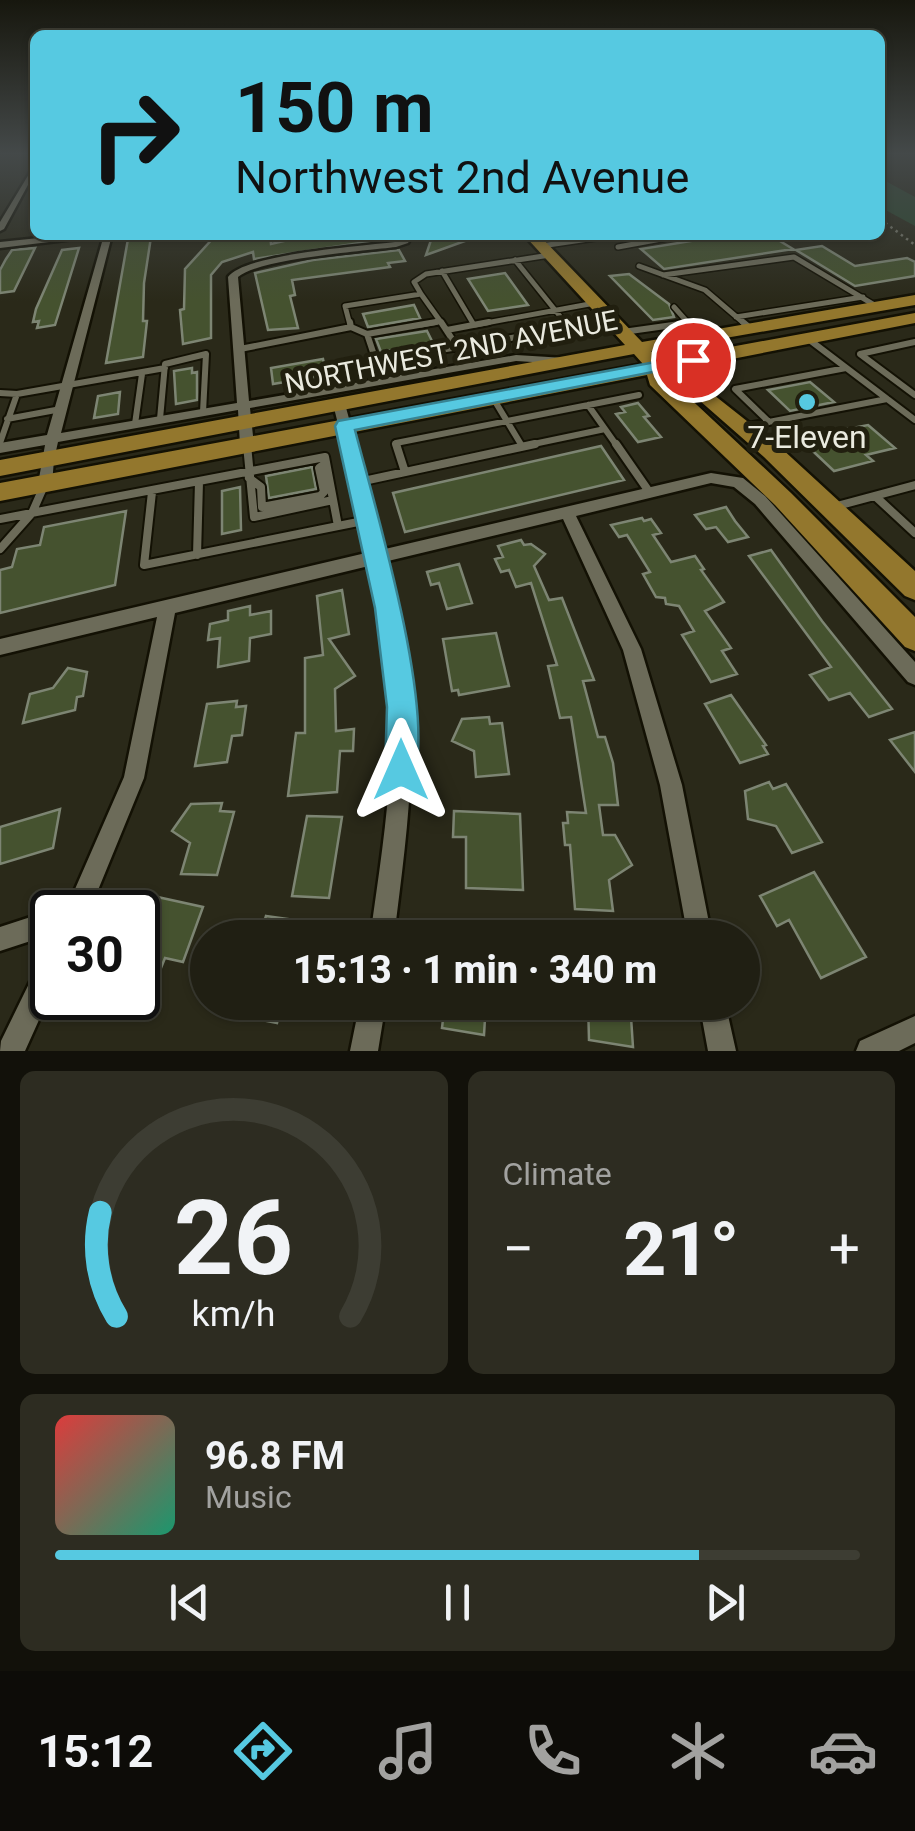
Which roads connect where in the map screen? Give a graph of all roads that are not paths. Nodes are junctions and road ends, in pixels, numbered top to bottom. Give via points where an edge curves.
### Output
1 (14, 202) edge
2 (0, 229) edge
3 (45, 240) edge
4 (107, 240) edge
5 (395, 240) edge
6 (577, 240) edge
7 (653, 240) edge
8 (0, 245) edge
9 (541, 245) edge
10 (618, 246) dead end
11 (515, 260) junction
12 (639, 266) dead end
13 (442, 271) junction
14 (664, 275) junction
15 (421, 294) junction
16 (595, 302) junction
17 (875, 302) junction
18 (674, 307) dead end
19 (556, 311) junction
20 (914, 314) edge
21 (438, 322) junction
22 (743, 322) junction
23 (474, 325) junction
24 (352, 327) junction
25 (446, 330) junction
26 (694, 330) junction
27 (367, 334) junction
28 (806, 338) junction
29 (630, 340) junction
30 (915, 342) edge
31 (460, 346) junction
32 (240, 349) junction
33 (565, 361) junction
34 (469, 365) junction
35 (656, 367) junction
36 (165, 368) junction
37 (846, 368) junction
38 (142, 374) junction
39 (68, 386) junction
40 (0, 393) edge
41 (17, 394) junction
42 (639, 395) dead end
43 (915, 395) edge
44 (493, 398) junction
45 (886, 398) junction
46 (588, 405) junction
47 (915, 408) edge
48 (61, 409) junction
49 (903, 411) junction
50 (204, 412) junction
51 (342, 415) junction
52 (8, 419) junction
53 (160, 419) junction
54 (915, 420) edge
55 (508, 421) junction
56 (769, 422) junction
57 (136, 424) junction
58 (246, 424) junction
59 (743, 427) junction
60 (604, 429) junction
61 (1, 440) edge
62 (522, 446) junction
63 (49, 461) junction
64 (326, 463) junction
65 (0, 468) edge
66 (405, 472) junction
67 (249, 475) junction
68 (199, 482) junction
69 (358, 482) junction
70 (913, 488) edge
71 (0, 492) edge
72 (152, 492) junction
73 (650, 493) junction
74 (874, 496) junction
75 (334, 500) junction
76 (832, 507) junction
77 (32, 512) junction
78 (566, 512) junction
79 (0, 519) edge
80 (368, 520) junction
81 (338, 526) junction
82 (915, 532) edge
83 (0, 550) edge
84 (197, 555) junction
85 (378, 557) junction
86 (915, 588) edge
87 (167, 608) junction
88 (915, 637) edge
89 (0, 647) edge
90 (915, 676) edge
91 (86, 890) edge
92 (384, 920) edge
93 (697, 920) edge
94 (30, 929) edge
95 (0, 939) edge
96 (30, 1011) edge
97 (370, 1020) edge
98 (716, 1020) edge
99 (915, 1029) edge
100 (11, 1051) edge
101 (364, 1051) edge
102 (722, 1051) edge
103 (870, 1051) edge

1 - 2 street
3 - 8 street
4 - 39 street
5 - 32 street via 237,270
6 - 9 lane
7 - 10 lane
9 - 11 lane
9 - 16 main road
11 - 13 lane
11 - 19 lane
12 - 14 lane
13 - 15 lane via 416,277
13 - 23 lane
14 - 17 lane via 794,256
14 - 22 lane via 705,290
15 - 21 lane
15 - 24 lane via 344,306
16 - 19 lane
16 - 29 main road
17 - 20 main road, NORTHWEST 2ND AVENUE
17 - 22 main road, NORTHWEST 2ND AVENUE
18 - 26 lane
19 - 23 lane
19 - 31 lane via 570,328
20 - 28 main road, NORTHWEST 2ND AVENUE
21 - 25 lane
21 - 27 lane
22 - 26 main road, NORTHWEST 2ND AVENUE
23 - 25 lane
24 - 27 lane
24 - 32 lane
25 - 31 lane
26 - 29 main road, NORTHWEST 2ND AVENUE
27 - 31 lane via 376,361
28 - 35 main road, NORTHWEST 2ND AVENUE
28 - 37 lane
29 - 33 main road, NORTHWEST 2ND AVENUE
29 - 35 main road
30 - 43 lane via 860,354
31 - 34 lane
32 - 58 street
33 - 34 street via 516,358
33 - 51 main road, NORTHWEST 2ND AVENUE
34 - 58 street
35 - 44 main road, NORTHWEST 2ND AVENUE
35 - 59 main road via 682,375
35 - 88 main road via 657,381
36 - 38 lane
36 - 50 lane via 206,354
36 - 53 lane
37 - 45 lane
37 - 56 lane via 735,390
38 - 39 lane
38 - 57 lane
39 - 41 lane
39 - 48 street
40 - 41 lane
41 - 52 lane
42 - 46 lane
44 - 51 main road, NORTHWEST 2ND AVENUE
44 - 55 lane
45 - 49 lane
45 - 56 lane
46 - 55 lane
46 - 60 lane
47 - 49 lane
48 - 52 lane
48 - 63 street
49 - 54 lane
50 - 53 street
50 - 58 street
51 - 58 main road, NORTHWEST 2ND AVENUE
51 - 69 street
52 - 61 lane
53 - 57 street
55 - 62 lane
55 - 66 lane via 396,443
56 - 59 lane
57 - 63 street
58 - 63 main road, NORTHWEST 2ND AVENUE
58 - 67 lane
59 - 76 main road
60 - 62 lane
60 - 73 lane
61 - 63 street
62 - 66 lane
63 - 65 main road, NORTHWEST 2ND AVENUE
63 - 71 main road, NORTHWEST 2ND AVENUE
63 - 77 lane
64 - 67 lane via 325,458
64 - 67 lane via 319,468 320,496 262,508 261,488
64 - 75 lane
66 - 69 lane
67 - 68 lane
67 - 75 lane via 254,517
68 - 72 lane
68 - 84 lane
69 - 80 street
70 - 74 lane
72 - 77 lane
72 - 84 lane via 144,565
73 - 78 street
73 - 90 street via 711,478 738,482
74 - 76 lane
74 - 82 lane
75 - 81 lane
76 - 86 main road
77 - 79 lane
77 - 83 lane
78 - 85 street
78 - 93 street via 632,649 671,784
80 - 81 lane
80 - 85 street
81 - 84 lane
85 - 87 street
85 - 92 street via 401,707 400,802
87 - 89 street
87 - 91 street via 134,778
94 - 95 street
96 - 100 street
97 - 101 street
98 - 102 street
99 - 103 street

